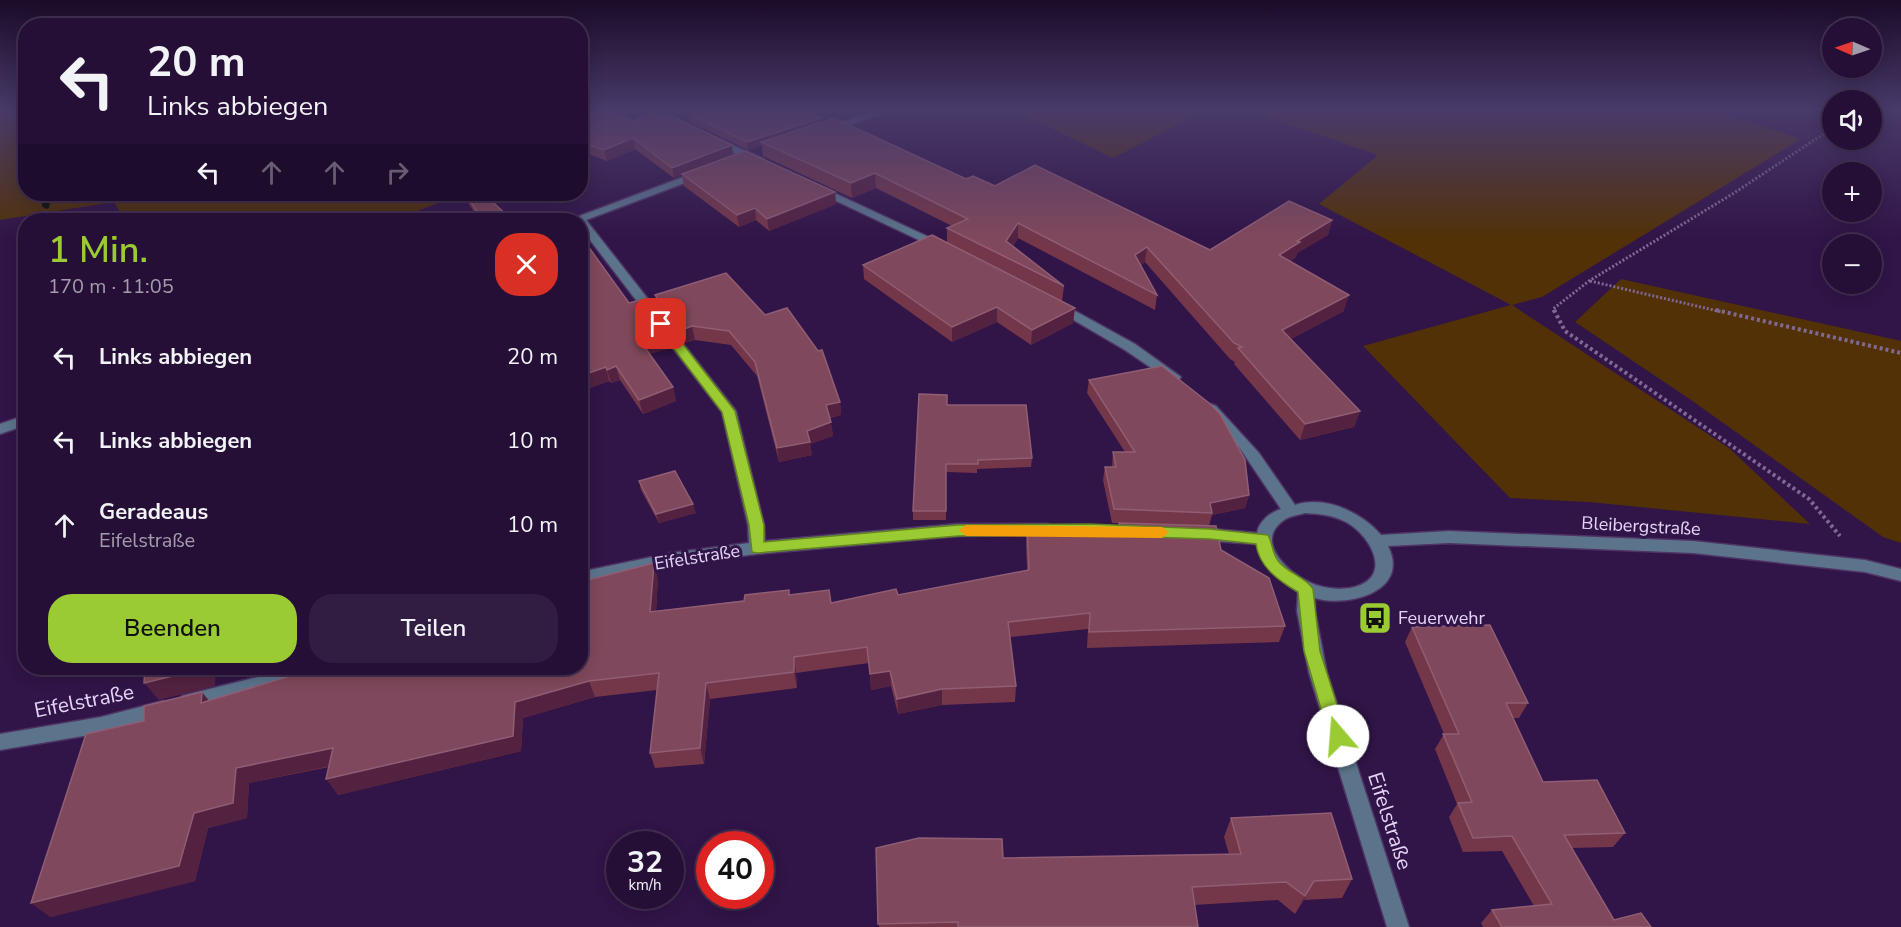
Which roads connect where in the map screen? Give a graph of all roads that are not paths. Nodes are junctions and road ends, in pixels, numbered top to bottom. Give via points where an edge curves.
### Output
1 (739, 152) edge
2 (769, 166) edge
3 (714, 168) edge
4 (801, 181) edge
5 (588, 216) edge
6 (588, 233) edge
7 (950, 250) edge
8 (1042, 297) edge
9 (1180, 381) edge
10 (1198, 397) edge
11 (18, 423) edge
12 (0, 429) edge
13 (1290, 510) junction
14 (1065, 530) edge
15 (1185, 533) edge
16 (1263, 539) junction
17 (1378, 541) junction
18 (757, 548) junction
19 (1901, 575) edge
20 (588, 576) edge
21 (1306, 589) junction
22 (294, 675) edge
23 (0, 742) edge
24 (1398, 927) edge

1 - 2 street
3 - 5 street
4 - 7 street
6 - 18 street via 729,411 756,525
8 - 9 street via 1130,347
10 - 13 street via 1232,429 1266,471
11 - 12 street
13 - 16 street via 1275,516 1266,526
13 - 17 street via 1305,507 1338,512 1368,529
14 - 18 street, Eifelstraße via 958,530
15 - 16 street
16 - 21 street via 1265,553 1274,566
17 - 19 street, Bleibergstraße via 1449,537 1693,547 1865,566
17 - 21 street via 1384,569 1378,582 1347,596
18 - 20 street, Eifelstraße via 671,559
21 - 24 street, Eifelstraße via 1318,673
22 - 23 street, Eifelstraße via 101,725

